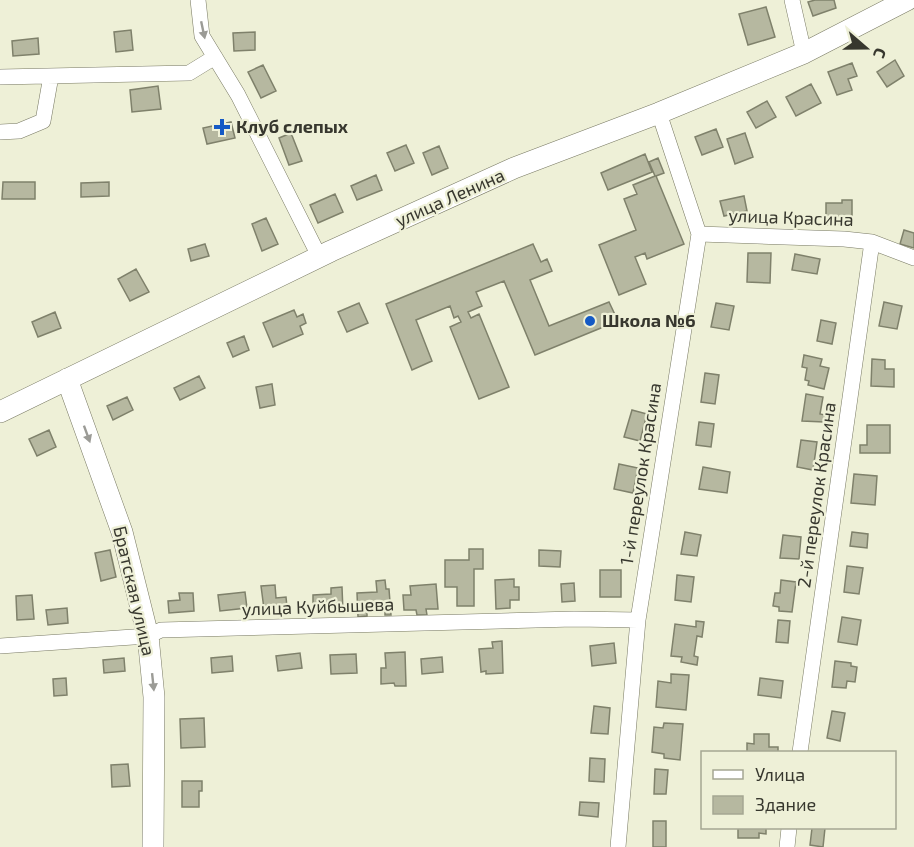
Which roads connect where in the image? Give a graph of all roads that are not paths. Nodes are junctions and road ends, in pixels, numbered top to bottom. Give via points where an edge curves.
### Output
1 (198, 0) edge
2 (792, 0) edge
3 (907, 0) edge
4 (804, 53) junction
5 (215, 57) junction
6 (51, 76) junction
7 (0, 77) edge
8 (659, 113) junction
9 (0, 132) edge
10 (699, 234) junction
11 (872, 242) junction
12 (320, 258) junction
13 (914, 258) edge
14 (67, 379) junction
15 (0, 412) edge
16 (638, 620) junction
17 (148, 636) junction
18 (0, 646) edge
19 (800, 751) edge
20 (789, 829) edge
21 (153, 847) edge
22 (618, 847) edge
23 (787, 847) edge

1 -> 5 street via 202,36
2 - 4 street
3 - 4 main road, улица Ленина
4 - 8 main road, улица Ленина
5 - 6 street via 189,73
5 - 12 street
6 - 7 street
6 - 9 street via 43,121 19,131
8 - 10 street, 1-й переулок Красина
8 - 12 main road, улица Ленина via 514,168
10 - 11 street, улица Красина
10 - 16 street, 1-й переулок Красина
11 - 13 street, улица Красина
11 - 19 street, 2-й переулок Красина
12 - 14 main road, улица Ленина
14 - 15 main road, улица Ленина
14 -> 17 main road, Братская улица via 122,532
16 - 17 street, улица Куйбышева via 161,630
16 - 22 street, 1-й переулок Красина
17 - 18 street, улица Куйбышева
17 -> 21 main road, Братская улица via 154,697
20 - 23 street

